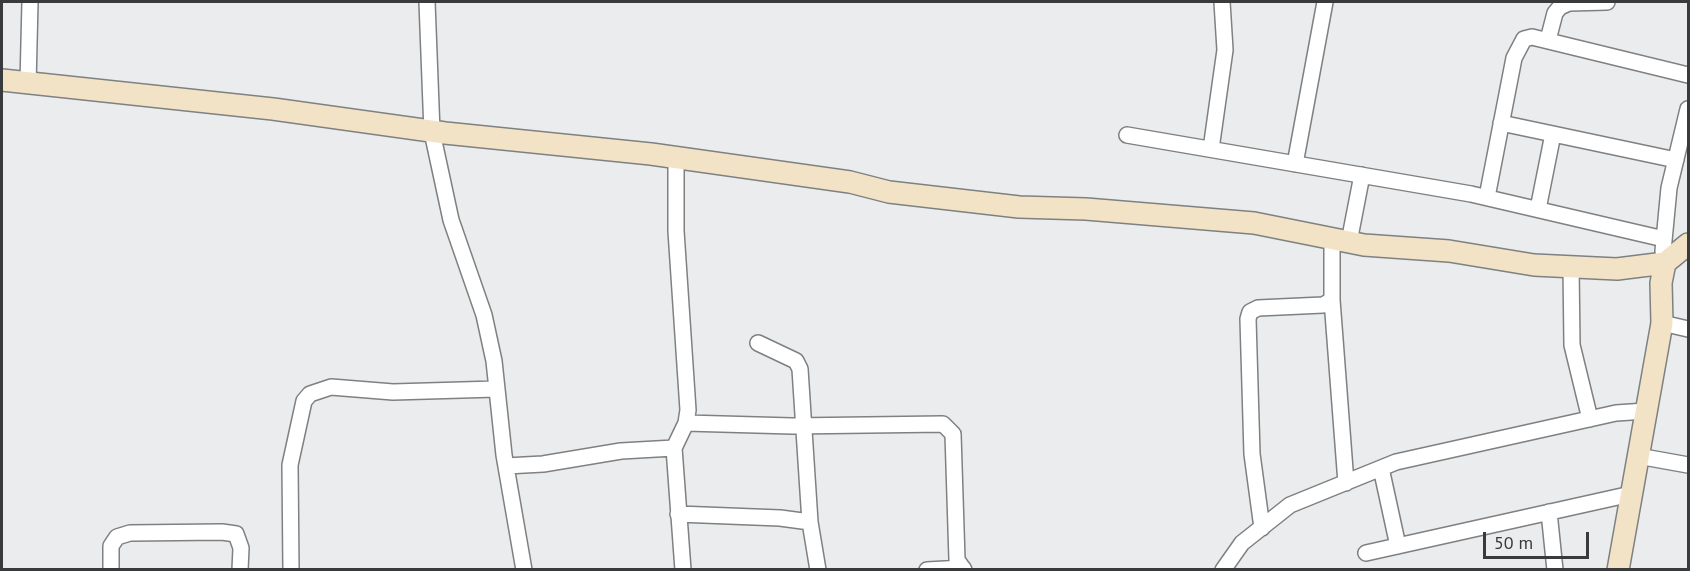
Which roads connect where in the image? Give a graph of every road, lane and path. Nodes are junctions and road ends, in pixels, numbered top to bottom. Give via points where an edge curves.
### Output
1 (30, 2) edge
2 (427, 2) edge
3 (1222, 2) edge
4 (1325, 2) edge
5 (1607, 2) edge
6 (1548, 40) junction
7 (1689, 75) edge
8 (2, 80) edge
9 (28, 84) junction
10 (1689, 108) edge
11 (1501, 123) junction
12 (432, 132) junction
13 (1553, 134) junction
14 (1127, 135) dead end
15 (1211, 149) junction
16 (676, 157) junction
17 (1676, 160) junction
18 (1295, 164) junction
19 (1362, 175) junction
20 (1487, 197) junction
21 (1538, 209) junction
22 (1664, 239) junction
23 (1341, 241) junction
24 (1689, 244) edge
25 (1665, 263) junction
26 (1571, 267) junction
27 (1332, 300) junction
28 (1662, 323) junction
29 (1689, 329) edge
30 (758, 343) dead end
31 (496, 389) junction
32 (1646, 411) junction
33 (1590, 419) junction
34 (686, 423) junction
35 (803, 426) junction
36 (674, 448) junction
37 (1638, 456) junction
38 (1689, 465) edge
39 (506, 466) junction
40 (1381, 468) junction
41 (1346, 483) junction
42 (1631, 494) junction
43 (1549, 512) junction
44 (678, 514) junction
45 (810, 522) junction
46 (1262, 528) junction
47 (1398, 546) junction
48 (1366, 553) dead end
49 (963, 569) edge
50 (111, 570) edge
51 (240, 570) edge
52 (291, 570) edge
53 (524, 570) edge
54 (683, 570) edge
55 (818, 570) edge
56 (927, 570) edge
57 (1223, 570) edge
58 (1555, 570) edge
59 (1618, 570) edge

1 - 9 street
2 - 12 street
3 - 15 street via 1225,50
4 - 18 street
5 - 6 street via 1569,3 1560,7
6 - 7 street
6 - 11 street via 1532,37 1524,39 1518,47
8 - 9 street
9 - 12 street via 273,109
10 - 17 street
11 - 13 street
11 - 20 street
12 - 16 street
12 - 31 street via 451,220 484,315
13 - 17 street
13 - 21 street
14 - 15 street
15 - 18 street
16 - 23 street via 850,182 889,192 1019,207 1254,223
16 - 34 street
17 - 22 street
18 - 19 street
19 - 20 street
19 - 23 street
20 - 21 street
21 - 22 street
22 - 25 street
23 - 26 street
23 - 27 street
24 - 25 street
25 - 26 street via 1617,269
25 - 28 street via 1660,283
26 - 33 street via 1572,345
27 - 41 street
27 - 46 street via 1323,305 1258,308 1250,312 1252,454
28 - 29 street
28 - 32 street
30 - 35 street via 796,361 800,369
31 - 39 street
31 - 52 street via 403,392 331,387 310,394 304,401 290,465
32 - 33 street
32 - 37 street
33 - 40 street
34 - 35 street
34 - 36 street
35 - 45 street
35 - 49 street via 949,427 954,439 957,560
36 - 39 street
36 - 44 street
37 - 38 street
37 - 42 street
39 - 53 street
40 - 41 street
40 - 47 street
41 - 46 street via 1290,505
42 - 43 street
42 - 59 street
43 - 47 street
43 - 58 street
44 - 45 street
44 - 54 street
45 - 55 street
46 - 57 street via 1242,543
47 - 48 street
49 - 56 street
50 - 51 street via 111,546 117,537 129,533 222,531 236,534 241,548

